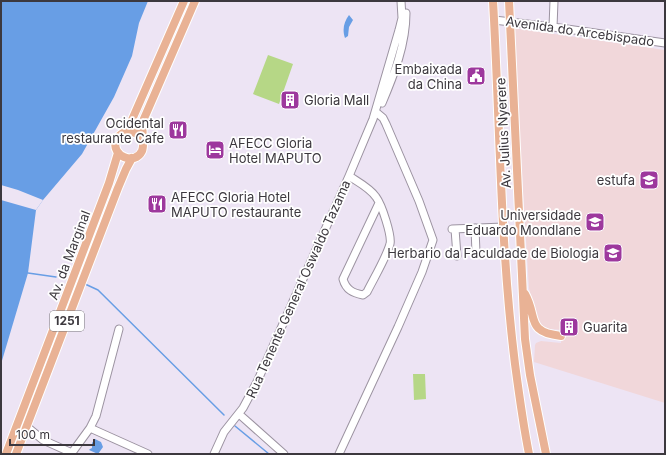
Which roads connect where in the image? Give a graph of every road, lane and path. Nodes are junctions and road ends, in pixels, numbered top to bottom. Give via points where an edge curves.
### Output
1 (184, 1) edge
2 (195, 1) edge
3 (401, 1) edge
4 (406, 1) edge
5 (493, 1) edge
6 (509, 1) edge
7 (554, 1) edge
8 (494, 20) junction
9 (510, 21) junction
10 (553, 27) junction
11 (665, 43) edge
12 (375, 116) junction
13 (124, 132) junction
14 (143, 142) junction
15 (118, 153) junction
16 (132, 158) junction
17 (349, 176) junction
18 (379, 203) junction
19 (504, 227) junction
20 (474, 228) junction
21 (476, 253) dead end
22 (457, 256) dead end
23 (522, 290) junction
24 (119, 329) dead end
25 (561, 336) dead end
26 (239, 414) junction
27 (26, 426) junction
28 (90, 428) junction
29 (6, 454) edge
30 (16, 454) edge
31 (72, 454) edge
32 (148, 454) edge
33 (214, 454) edge
34 (284, 454) edge
35 (339, 454) edge
36 (529, 454) edge
37 (546, 454) edge

1 - 13 main road, Av. da Marginal / 1251 via 137,109
2 - 14 main road via 142,121
3 - 12 street, Rua Tenente General Oswaldo Tazama via 400,30
4 - 12 street, Rua Tenente General Oswaldo Tazama via 402,45 389,85
5 - 8 main road, Av. Julius Nyerere
6 - 9 main road, Av. Julius Nyerere
7 - 10 street
8 - 9 street, Avenida do Arcebispado
8 - 19 main road, Av. Julius Nyerere
9 - 10 street, Avenida do Arcebispado
9 - 23 main road, Av. Julius Nyerere
10 - 11 street, Avenida do Arcebispado
12 - 17 street, Rua Tenente General Oswaldo Tazama
12 - 35 street via 383,118 386,124 433,240 404,313
13 - 14 main road via 138,134
13 - 15 main road, Av. da Marginal / 1251 via 116,141
14 - 16 main road, Av. da Marginal / 1251 via 142,151
15 - 16 main road via 124,158
15 - 29 main road, Av. da Marginal / 1251 via 109,183
16 - 27 main road, Av. da Marginal / 1251
17 - 18 street via 376,196
17 - 26 street, Rua Tenente General Oswaldo Tazama via 257,382
18 - 18 street via 388,228 390,243 367,292 363,295 349,290 343,279
19 - 20 street
19 - 36 main road, Av. Julius Nyerere via 508,307
20 - 21 street
20 - 22 street via 454,229
23 - 25 main road via 537,328
23 - 37 main road, Av. Julius Nyerere via 530,375
24 - 28 street via 101,404
26 - 33 street, Rua Tenente General Oswaldo Tazama via 224,432
26 - 34 street
27 - 30 main road, Av. da Marginal / 1251
27 - 31 street via 43,440
28 - 31 street
28 - 32 street

